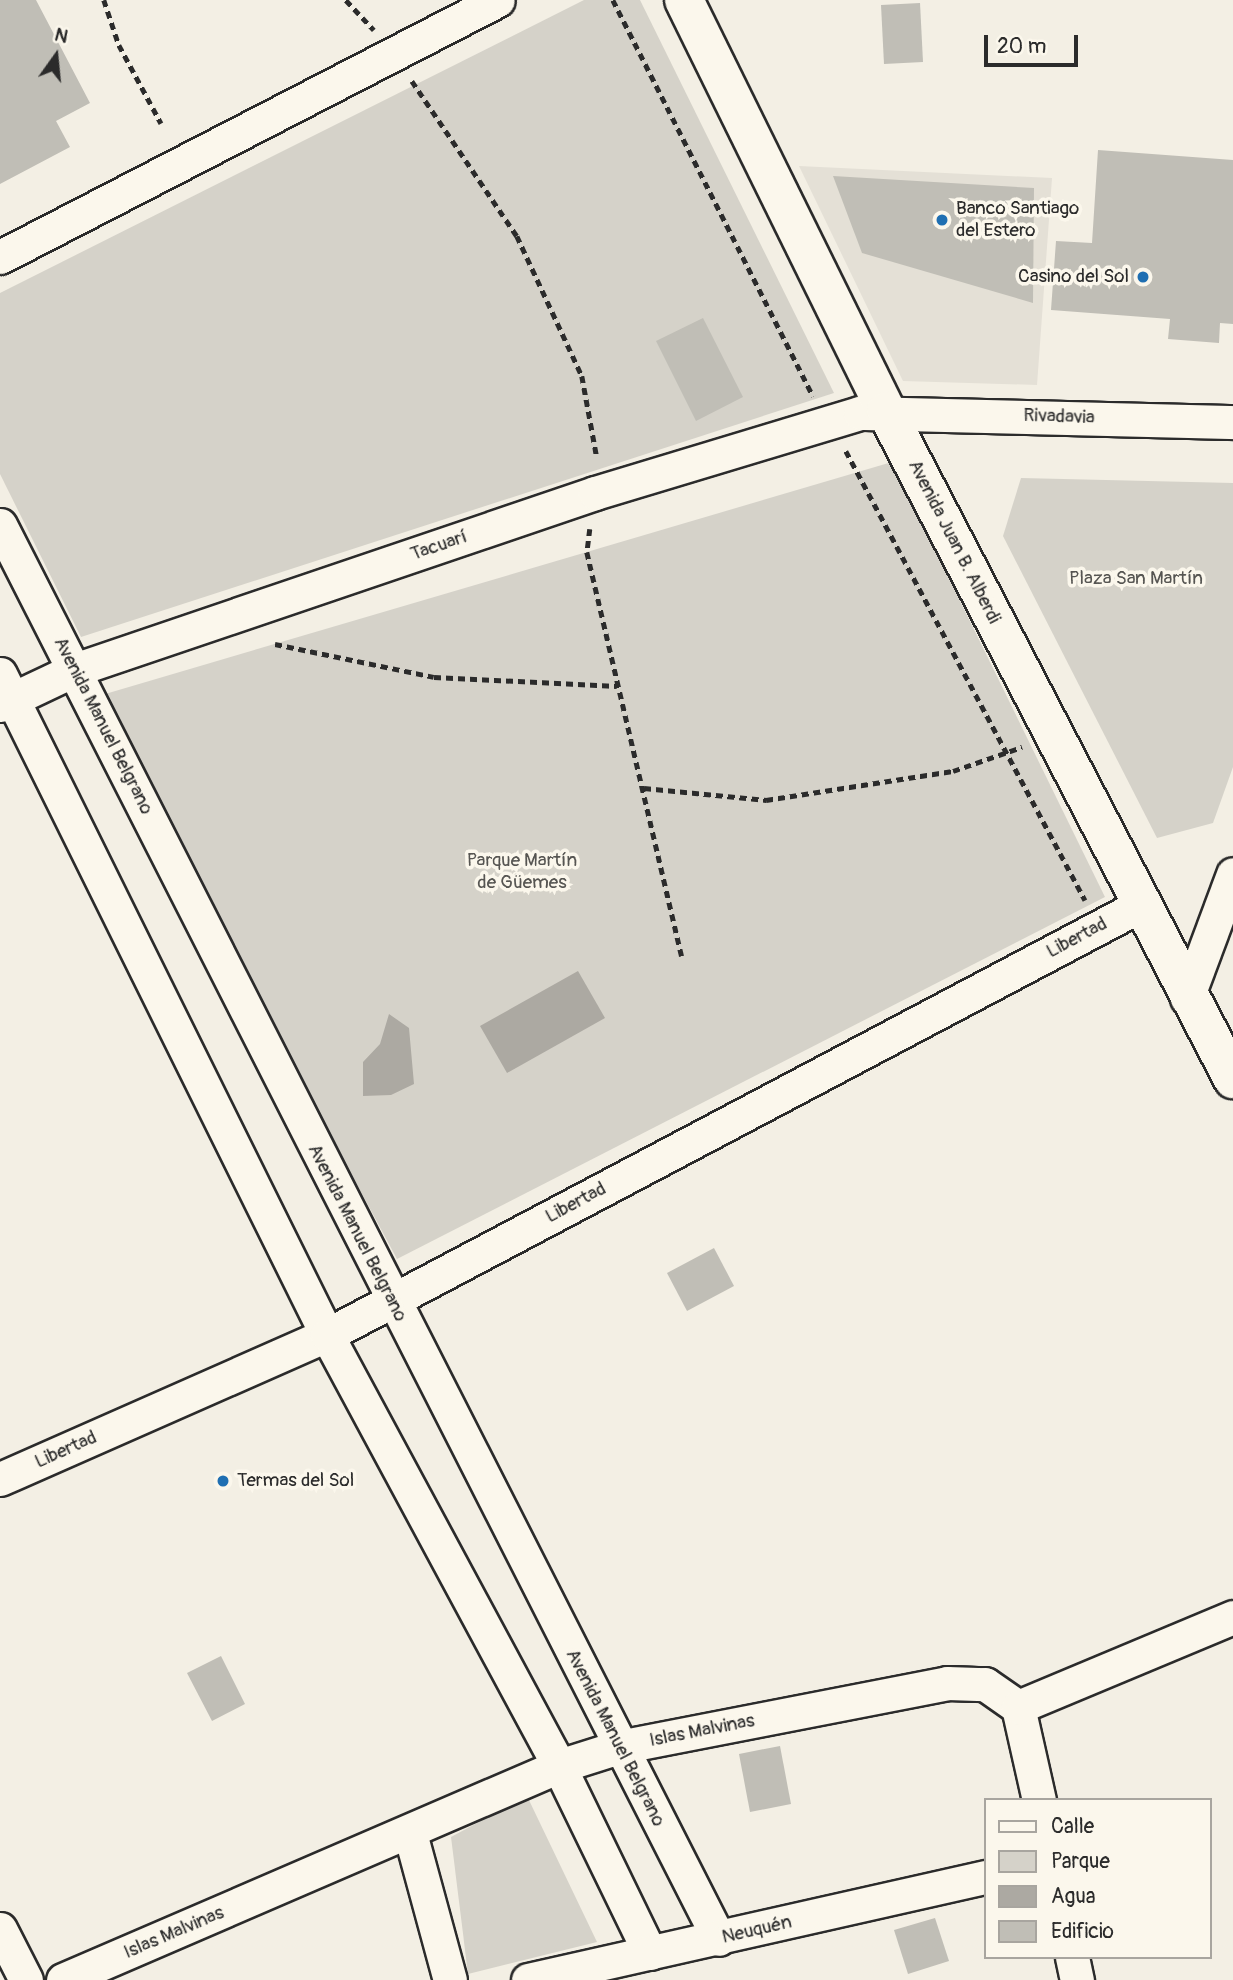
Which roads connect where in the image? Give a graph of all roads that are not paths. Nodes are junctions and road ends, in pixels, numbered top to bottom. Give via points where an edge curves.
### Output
1 (498, 0) edge
2 (684, 0) edge
3 (0, 257) edge
4 (886, 411) junction
5 (1233, 422) edge
6 (0, 525) edge
7 (74, 670) junction
8 (4, 693) edge
9 (1233, 874) edge
10 (1141, 905) junction
11 (1187, 998) junction
12 (1233, 1079) edge
13 (391, 1301) junction
14 (327, 1335) junction
15 (0, 1479) edge
16 (1233, 1616) edge
17 (1018, 1707) junction
18 (619, 1747) junction
19 (559, 1766) junction
20 (1038, 1798) edge
21 (410, 1833) junction
22 (984, 1877) edge
23 (0, 1929) edge
24 (719, 1939) junction
25 (650, 1953) junction
26 (1072, 1959) edge
27 (26, 1980) edge
28 (63, 1980) edge
29 (450, 1980) edge
30 (528, 1980) edge
31 (1077, 1980) edge

1 - 3 street
2 - 4 highway, Avenida Juan B. Alberdi
4 - 5 street, Rivadavia
4 - 7 street, Tacuarí via 834,420 594,493
4 - 10 highway, Avenida Juan B. Alberdi
6 - 7 street, Avenida Manuel Belgrano
7 - 8 street, Tacuarí
7 - 13 street, Avenida Manuel Belgrano
8 - 14 street
9 - 11 street
10 - 11 highway, Avenida Juan B. Alberdi
10 - 13 street, Libertad
11 - 12 highway, Avenida Juan B. Alberdi
13 - 14 street, Libertad
13 - 18 street, Avenida Manuel Belgrano
14 - 15 street, Libertad
14 - 19 street
16 - 17 street
17 - 18 street, Islas Malvinas via 985,1684 947,1683
17 - 20 street
18 - 19 street, Islas Malvinas
18 - 24 street, Avenida Manuel Belgrano
19 - 21 street, Islas Malvinas
19 - 25 street
21 - 28 street, Islas Malvinas
21 - 29 street
22 - 24 street, Neuquén
23 - 27 street
24 - 25 street, Neuquén
25 - 30 street, Neuquén
26 - 31 street

